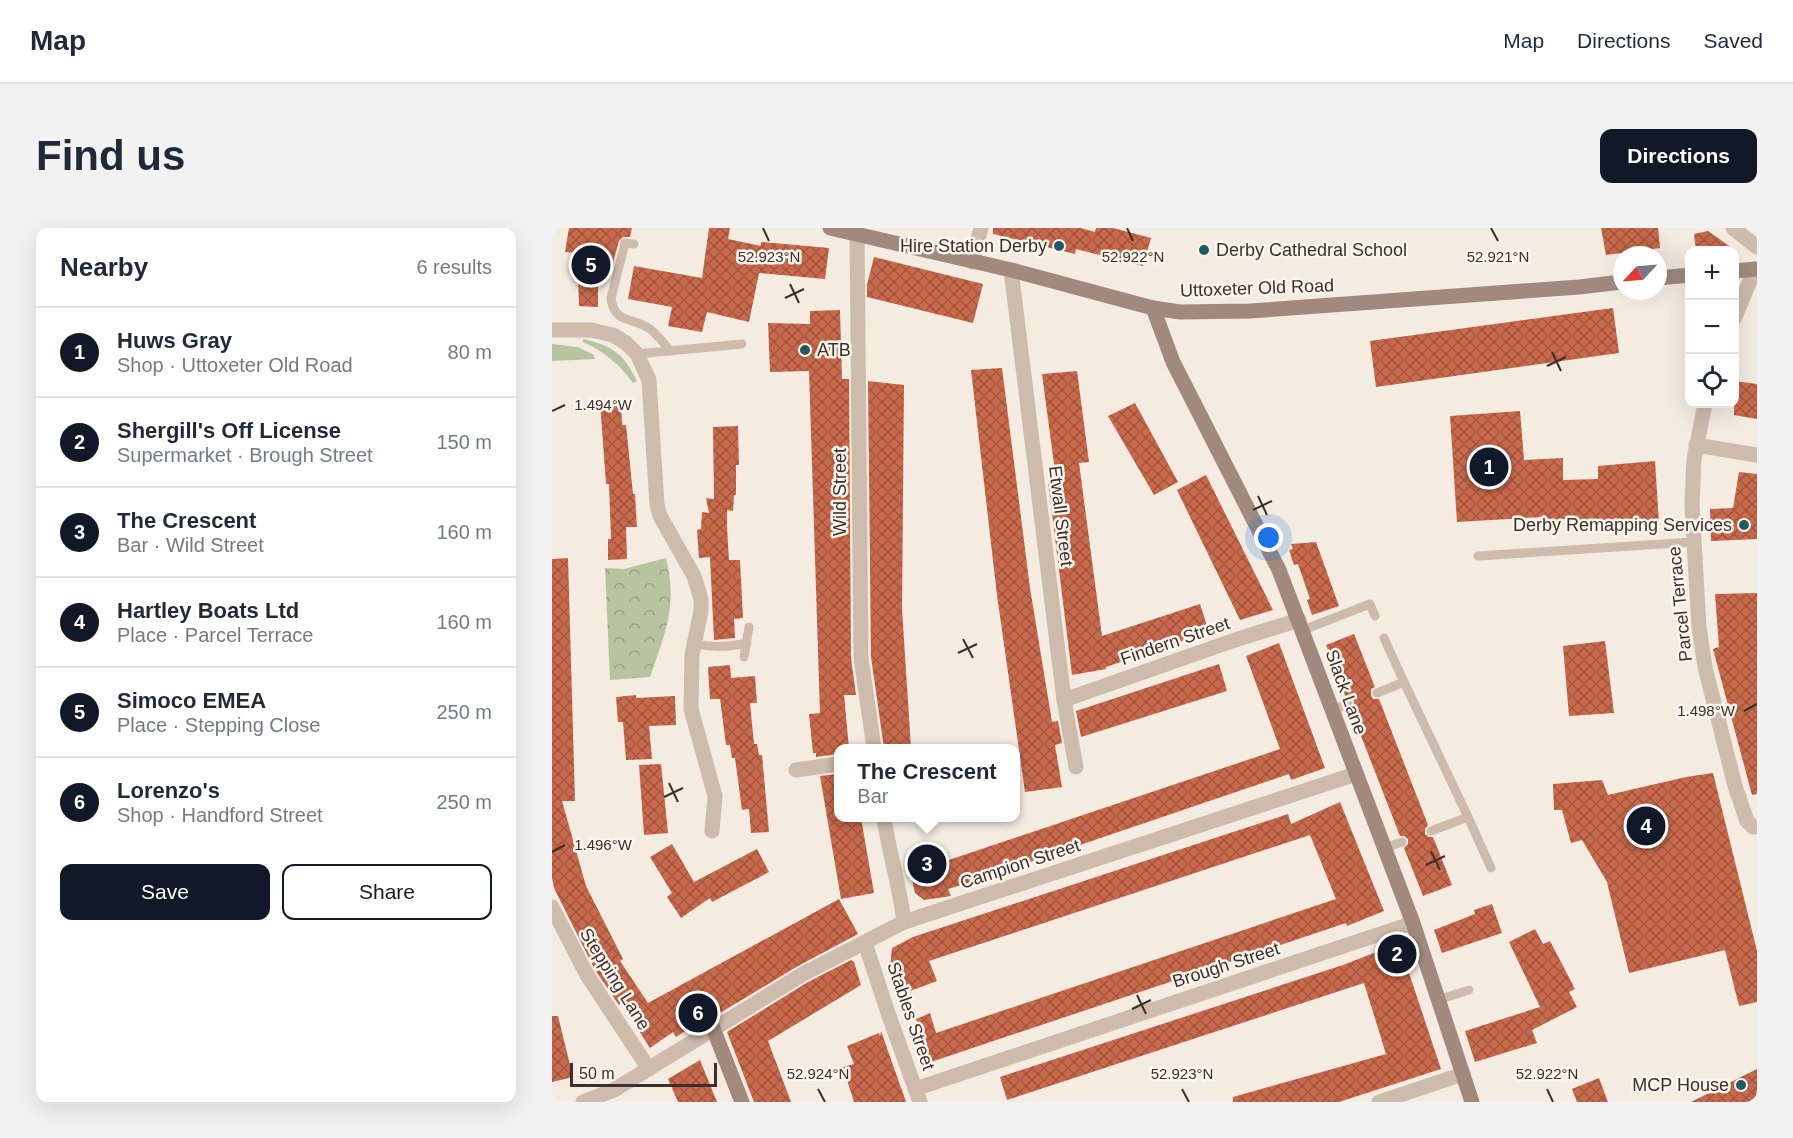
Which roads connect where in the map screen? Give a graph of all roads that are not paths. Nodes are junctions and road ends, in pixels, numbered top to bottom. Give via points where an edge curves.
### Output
1 (830, 228) edge
2 (981, 228) edge
3 (1733, 228) edge
4 (857, 234) junction
5 (634, 244) dead end
6 (1757, 247) edge
7 (972, 262) junction
8 (1756, 269) edge
9 (1011, 270) junction
10 (1739, 271) edge
11 (1685, 275) edge
12 (1667, 277) edge
13 (1613, 283) edge
14 (1154, 308) junction
15 (1739, 308) edge
16 (552, 330) edge
17 (742, 344) dead end
18 (670, 351) junction
19 (637, 354) junction
20 (1704, 408) edge
21 (1696, 445) junction
22 (1757, 455) edge
23 (1693, 542) junction
24 (1478, 556) dead end
25 (1375, 616) dead end
26 (1301, 625) junction
27 (749, 627) dead end
28 (1384, 638) dead end
29 (693, 643) junction
30 (747, 643) junction
31 (744, 657) dead end
32 (1404, 682) junction
33 (1377, 693) dead end
34 (1064, 700) junction
35 (1348, 704) dead end
36 (1332, 710) junction
37 (873, 744) edge
38 (834, 765) edge
39 (1076, 767) dead end
40 (796, 770) dead end
41 (1356, 774) junction
42 (1468, 817) junction
43 (885, 822) edge
44 (1757, 827) edge
45 (712, 831) dead end
46 (1431, 831) dead end
47 (1402, 842) dead end
48 (1384, 848) junction
49 (1491, 868) dead end
50 (552, 907) edge
51 (904, 922) junction
52 (1413, 923) junction
53 (865, 943) junction
54 (1468, 990) dead end
55 (1438, 1000) junction
56 (714, 1028) junction
57 (649, 1069) junction
58 (1462, 1074) junction
59 (918, 1096) edge
60 (583, 1102) edge
61 (742, 1102) edge
62 (1379, 1102) edge
63 (1472, 1102) edge

1 - 4 street, Uttoxeter Old Road
2 - 7 street
3 - 6 street
4 - 7 street, Uttoxeter Old Road
4 - 37 street, Wild Street via 861,658
5 - 18 lane via 625,243 610,298 614,312 649,328
7 - 9 street, Uttoxeter Old Road
8 - 10 street
8 - 15 street
9 - 14 street, Uttoxeter Old Road
9 - 34 street, Etwall Street
11 - 12 street
13 - 14 street, Uttoxeter Old Road via 1320,306 1191,313
14 - 26 street, Slack Lane via 1173,362 1279,570
16 - 19 street via 591,330 613,335
17 - 18 lane
18 - 19 lane
19 - 29 street via 649,380 657,505 694,576 701,598
20 - 21 street, Parcel Terrace
21 - 22 street
21 - 23 street, Parcel Terrace
23 - 24 lane
23 - 44 street, Parcel Terrace via 1705,667 1735,786 1747,821
25 - 26 lane via 1370,604
26 - 34 street, Findern Street via 1235,640
26 - 36 street, Slack Lane
27 - 30 lane
28 - 32 lane
29 - 30 lane via 709,647
29 - 45 street via 691,709 715,796
30 - 31 lane
32 - 33 lane
32 - 42 lane
34 - 39 street, Etwall Street
35 - 36 lane
36 - 41 street, Slack Lane
38 - 40 street
41 - 48 street, Slack Lane
41 - 51 street, Campion Street
42 - 46 lane
42 - 49 lane
43 - 51 street
47 - 48 lane
48 - 52 street, Slack Lane
50 - 57 street, Stepping Lane via 587,975
51 - 53 street, Campion Street
52 - 55 street, Slack Lane
52 - 59 street, Brough Street
53 - 56 street, Campion Street via 803,974
53 - 59 street, Stables Street
54 - 55 lane
55 - 58 street, Slack Lane
56 - 57 street, Campion Street
56 - 61 street
57 - 60 street, Campion Street via 614,1090
58 - 62 street
58 - 63 street, Slack Lane

